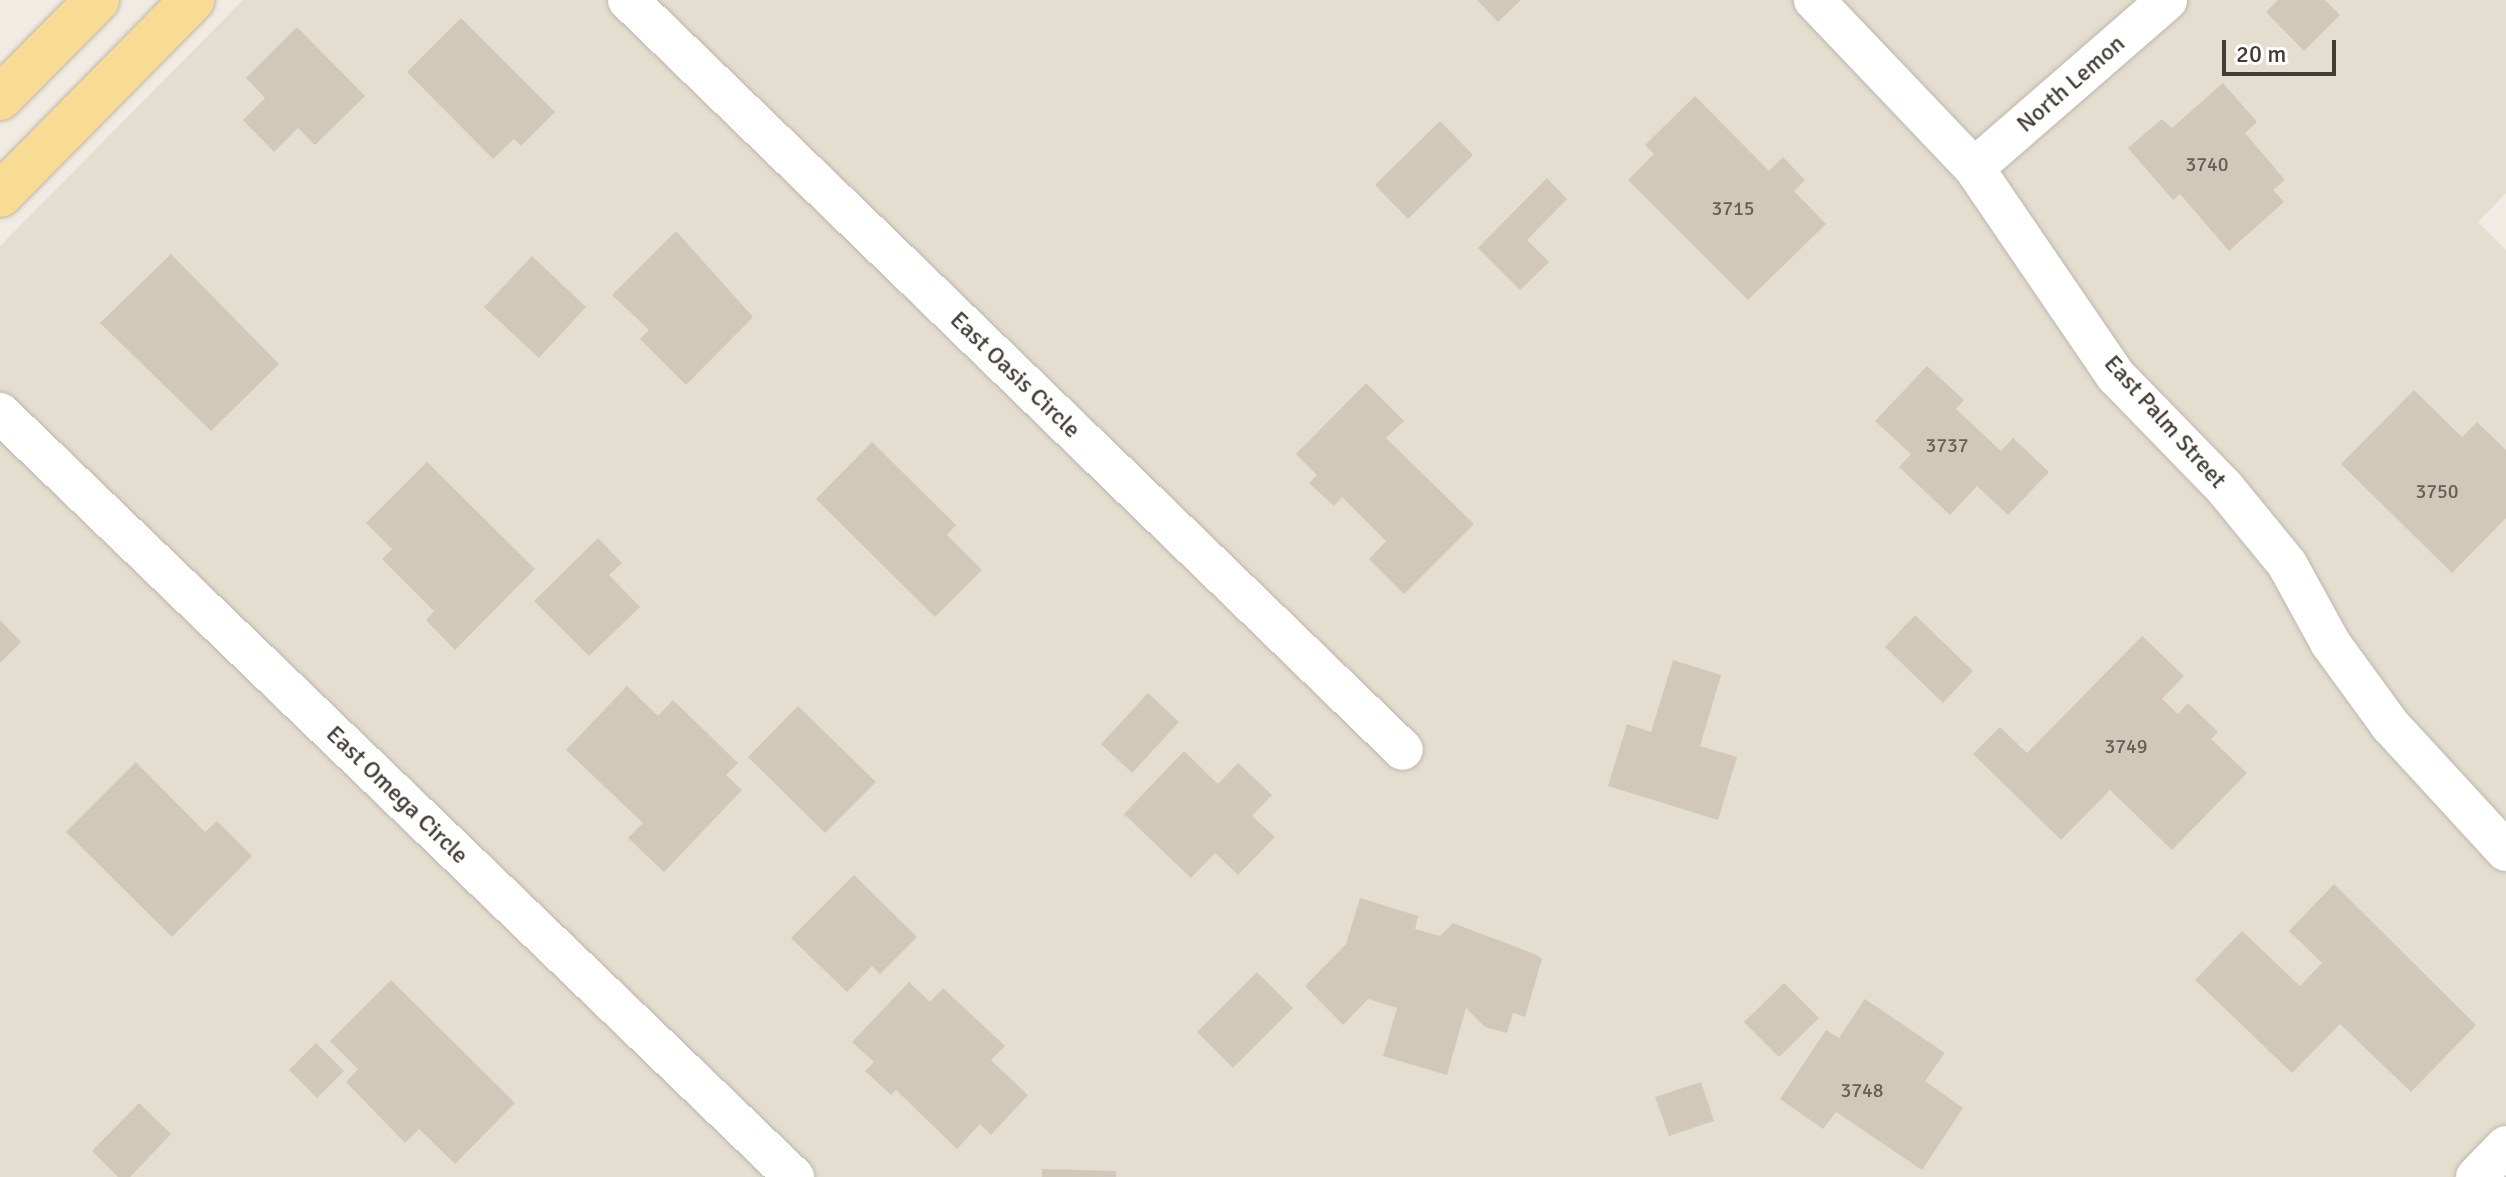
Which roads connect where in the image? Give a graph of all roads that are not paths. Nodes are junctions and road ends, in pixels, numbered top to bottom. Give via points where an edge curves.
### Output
1 (97, 0) edge
2 (192, 0) edge
3 (628, 0) edge
4 (1814, 0) edge
5 (2167, 0) edge
6 (0, 98) edge
7 (1974, 168) junction
8 (0, 195) edge
9 (0, 413) edge
10 (1403, 750) dead end
11 (2506, 851) edge
12 (2506, 1146) edge
13 (794, 1177) edge
14 (2476, 1177) edge

1 - 6 main road
2 - 8 main road
3 - 10 street, East Oasis Circle
4 - 7 street, East Palm Street
5 - 7 street, North Lemon
7 - 11 street, East Palm Street via 2116,376 2260,531 2287,564 2331,644 2390,725
9 - 13 street, East Omega Circle
12 - 14 street

